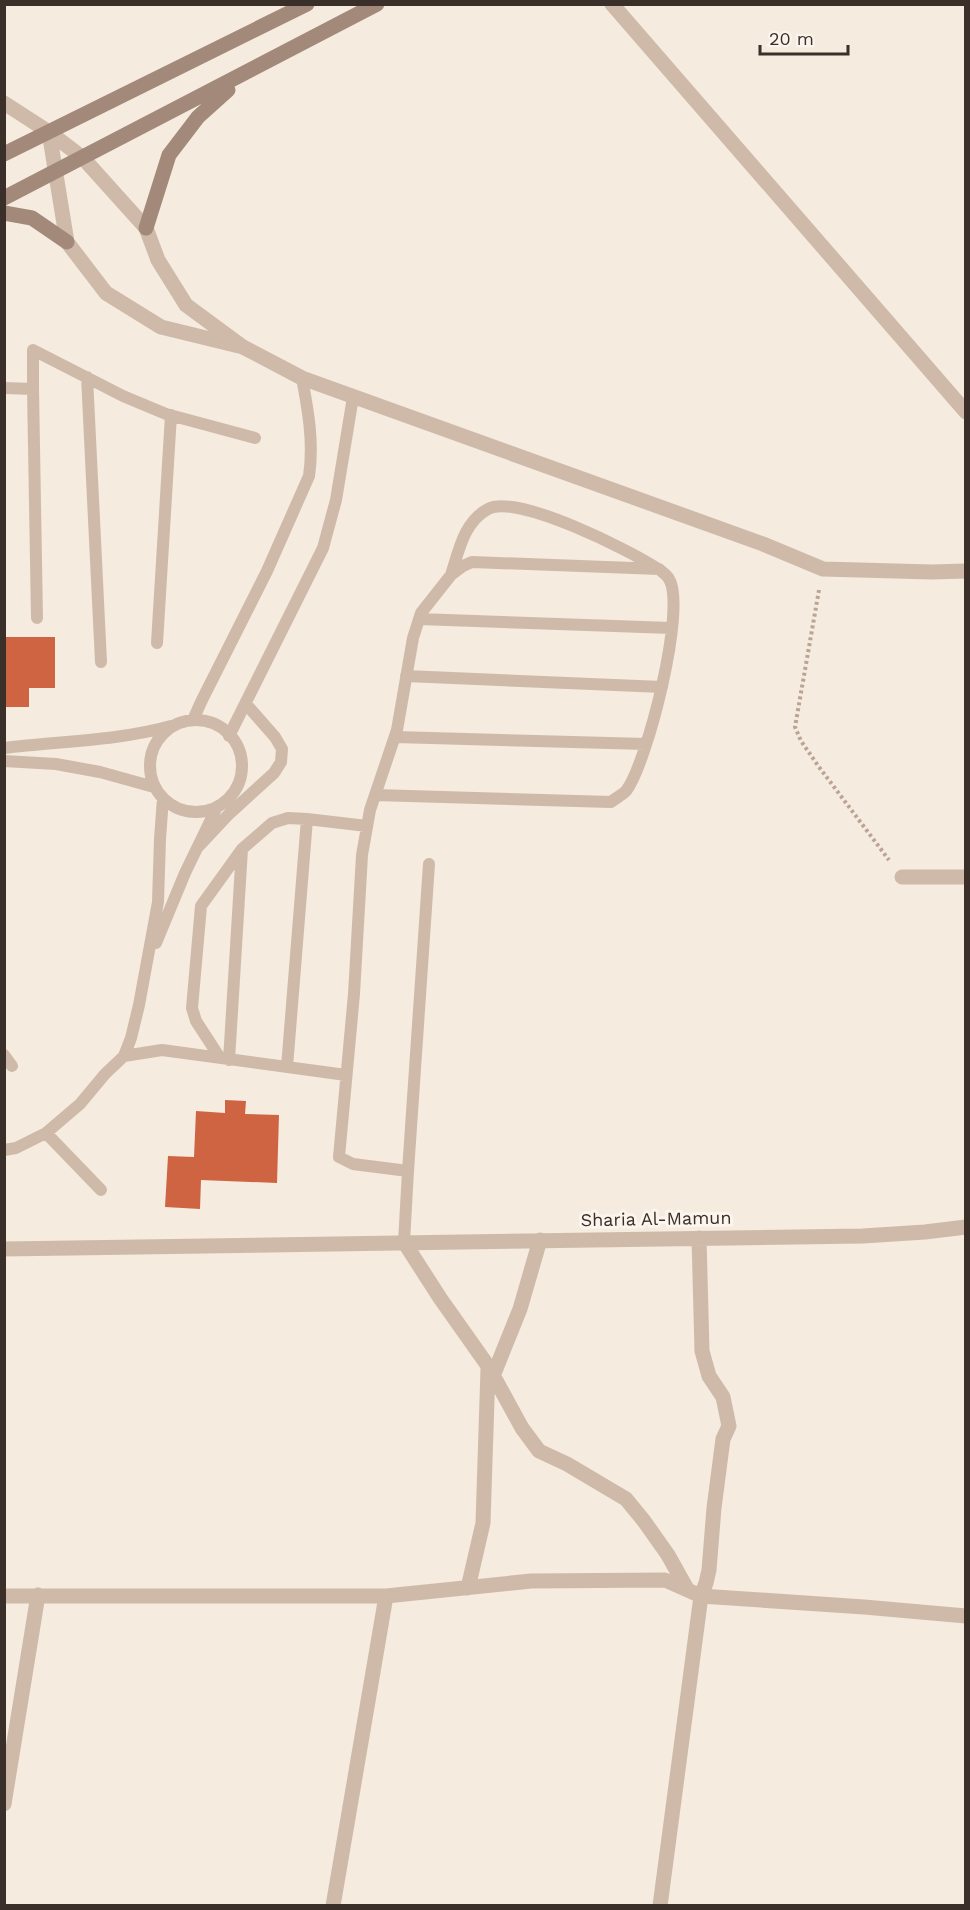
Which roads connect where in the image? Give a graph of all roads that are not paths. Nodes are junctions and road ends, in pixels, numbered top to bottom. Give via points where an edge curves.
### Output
1 (307, 4) edge
2 (377, 4) edge
3 (612, 4) edge
4 (245, 74) junction
5 (4, 103) edge
6 (49, 132) junction
7 (4, 154) edge
8 (83, 158) junction
9 (54, 172) junction
10 (4, 198) edge
11 (4, 213) edge
12 (146, 228) junction
13 (67, 242) junction
14 (243, 347) junction
15 (87, 377) junction
16 (302, 378) junction
17 (4, 388) edge
18 (33, 389) junction
19 (353, 397) junction
20 (966, 412) edge
21 (171, 415) junction
22 (255, 438) dead end
23 (659, 569) junction
24 (966, 571) edge
25 (451, 575) junction
26 (37, 618) dead end
27 (418, 619) junction
28 (671, 628) junction
29 (157, 643) dead end
30 (101, 663) dead end
31 (406, 676) junction
32 (662, 687) junction
33 (246, 704) junction
34 (193, 720) junction
35 (178, 724) junction
36 (229, 736) junction
37 (395, 737) junction
38 (646, 744) junction
39 (4, 748) edge
40 (4, 761) edge
41 (154, 787) junction
42 (375, 795) junction
43 (163, 798) junction
44 (218, 807) junction
45 (308, 819) junction
46 (367, 826) junction
47 (199, 846) junction
48 (242, 849) junction
49 (429, 864) dead end
50 (902, 877) road end
51 (966, 877) edge
52 (148, 962) junction
53 (124, 1056) junction
54 (224, 1059) junction
55 (287, 1067) junction
56 (346, 1075) junction
57 (46, 1133) junction
58 (4, 1150) edge
59 (408, 1171) junction
60 (101, 1190) dead end
61 (966, 1227) edge
62 (699, 1238) junction
63 (540, 1240) junction
64 (404, 1242) junction
65 (4, 1249) edge
66 (491, 1371) junction
67 (4, 1584) edge
68 (468, 1588) junction
69 (694, 1593) junction
70 (38, 1595) junction
71 (10, 1596) edge
72 (386, 1596) junction
73 (966, 1616) edge
74 (4, 1804) edge
75 (333, 1905) edge
76 (660, 1905) edge

1 - 6 main road
2 - 4 main road
3 - 20 street
4 - 8 main road
4 - 12 main road via 198,117 169,155
5 - 6 street
6 - 7 main road
6 - 8 street
6 - 9 street
8 - 9 main road
8 - 12 street
9 - 10 main road
9 - 13 street
11 - 13 main road via 32,218
12 - 14 street via 158,260 186,305
13 - 14 street via 106,293 161,327
14 - 16 street
15 - 18 lane via 33,350
15 - 21 lane
15 - 30 lane
16 - 19 street
16 - 34 lane via 312,459 309,476
17 - 18 lane
18 - 26 lane
19 - 24 street via 823,568
19 - 33 lane via 336,500 323,548
21 - 22 lane
21 - 29 lane
23 - 25 lane via 472,562
23 - 25 lane via 610,542 508,505 490,508 463,535
23 - 28 lane via 670,579
25 - 27 lane
27 - 28 lane
27 - 31 lane
28 - 32 lane
31 - 32 lane
31 - 37 lane
32 - 38 lane
33 - 36 lane
33 - 47 lane via 276,737 282,749 281,762
34 - 35 lane
34 - 36 lane via 209,722
35 - 39 lane via 124,736
35 - 41 lane via 156,744 150,772
36 - 44 lane via 240,754 242,769 230,798
37 - 38 lane
37 - 42 lane
38 - 42 lane via 625,792 611,802
40 - 41 lane via 56,764
41 - 43 lane
42 - 46 lane
43 - 44 lane via 189,812
43 - 52 lane via 158,902
44 - 47 lane
45 - 46 lane
45 - 48 lane via 288,818 272,823
45 - 55 lane
46 - 56 lane
47 - 52 lane
48 - 54 lane
48 - 54 lane via 201,906 198,928 192,1008 196,1021
49 - 59 lane
50 - 51 street
52 - 53 lane
53 - 54 lane via 162,1050
53 - 57 lane via 80,1104
54 - 55 lane
55 - 56 lane
56 - 59 lane via 339,1157 353,1164
57 - 58 lane
57 - 60 lane
59 - 64 lane
61 - 62 street, Sharia Al-Mamun via 863,1236
62 - 63 street, Sharia Al-Mamun
62 - 69 street via 702,1351 709,1376 723,1397 729,1426 723,1439 709,1570 706,1583
63 - 64 street, Sharia Al-Mamun
63 - 66 street via 520,1309
64 - 65 street, Sharia Al-Mamun
64 - 66 street
66 - 68 street via 483,1523
66 - 69 street via 539,1451 626,1499
67 - 71 street
68 - 69 street via 531,1581 665,1580
68 - 72 street
69 - 73 street
69 - 76 street
70 - 71 street
70 - 72 street
70 - 74 street
72 - 75 street

